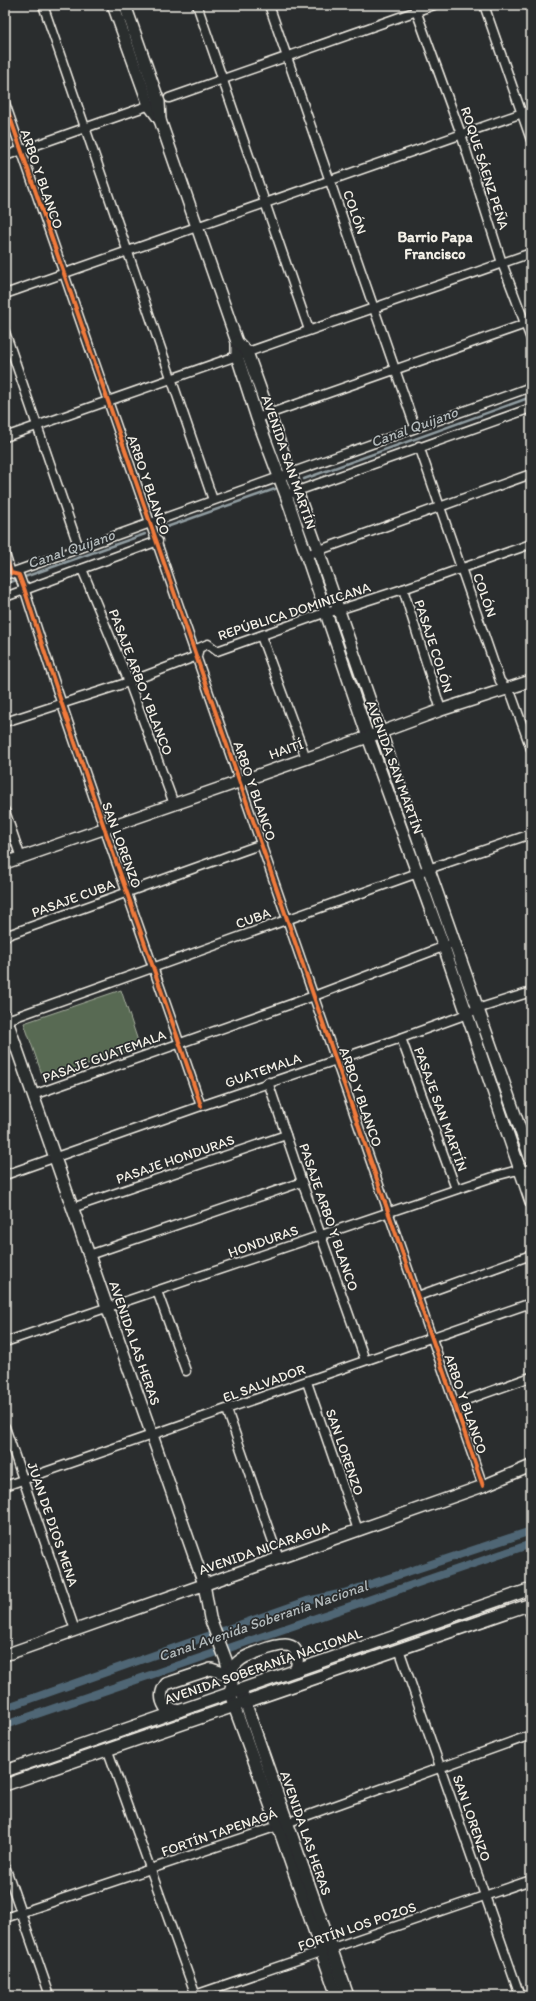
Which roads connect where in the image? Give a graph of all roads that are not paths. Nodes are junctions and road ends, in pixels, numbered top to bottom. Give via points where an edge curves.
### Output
1 (43, 5) edge
2 (113, 5) edge
3 (125, 5) edge
4 (197, 5) edge
5 (269, 5) edge
6 (434, 5) edge
7 (484, 5) edge
8 (415, 8) edge
9 (287, 56) junction
10 (222, 79) junction
11 (159, 102) junction
12 (5, 103) edge
13 (531, 110) edge
14 (522, 113) junction
15 (85, 127) junction
16 (461, 134) junction
17 (531, 140) edge
18 (21, 150) junction
19 (5, 156) edge
20 (330, 180) junction
21 (265, 203) junction
22 (197, 227) junction
23 (128, 251) junction
24 (531, 253) edge
25 (502, 263) junction
26 (63, 274) junction
27 (5, 294) edge
28 (374, 308) junction
29 (528, 323) edge
30 (309, 330) junction
31 (5, 332) edge
32 (531, 340) edge
33 (242, 354) junction
34 (395, 370) junction
35 (172, 379) junction
36 (531, 387) edge
37 (108, 401) junction
38 (531, 408) edge
39 (270, 414) junction
40 (258, 418) junction
41 (37, 426) junction
42 (415, 427) junction
43 (5, 437) edge
44 (419, 446) junction
45 (291, 473) junction
46 (531, 474) edge
47 (278, 477) junction
48 (297, 492) junction
49 (286, 495) junction
50 (213, 500) junction
51 (440, 507) junction
52 (151, 523) junction
53 (158, 541) junction
54 (531, 544) edge
55 (79, 548) junction
56 (318, 550) junction
57 (5, 554) edge
58 (306, 555) junction
59 (461, 567) junction
60 (82, 569) junction
61 (12, 574) edge
62 (24, 588) junction
63 (403, 589) junction
64 (5, 597) edge
65 (338, 610) junction
66 (324, 613) junction
67 (261, 636) junction
68 (197, 656) junction
69 (531, 681) edge
70 (129, 682) junction
71 (506, 690) junction
72 (60, 704) junction
73 (441, 710) junction
74 (5, 722) edge
75 (381, 732) junction
76 (368, 737) junction
77 (531, 749) edge
78 (306, 758) junction
79 (240, 781) junction
80 (174, 804) junction
81 (5, 811) edge
82 (104, 829) junction
83 (531, 834) edge
84 (262, 844) junction
85 (21, 858) junction
86 (5, 863) edge
87 (429, 869) junction
88 (418, 873) junction
89 (128, 893) junction
90 (288, 919) junction
91 (5, 936) edge
92 (449, 945) junction
93 (153, 968) junction
94 (531, 992) edge
95 (314, 996) junction
96 (477, 1009) junction
97 (466, 1014) junction
98 (6, 1017) edge
99 (401, 1038) junction
100 (179, 1043) junction
101 (336, 1059) junction
102 (268, 1082) junction
103 (33, 1095) junction
104 (201, 1106) junction
105 (286, 1135) junction
106 (55, 1158) junction
107 (531, 1160) edge
108 (525, 1170) edge
109 (5, 1176) edge
110 (302, 1182) junction
111 (456, 1189) junction
112 (531, 1202) edge
113 (72, 1208) junction
114 (389, 1212) junction
115 (322, 1235) junction
116 (89, 1255) junction
117 (531, 1255) edge
118 (157, 1291) junction
119 (418, 1296) junction
120 (531, 1303) edge
121 (107, 1307) junction
122 (432, 1337) junction
123 (5, 1342) edge
124 (365, 1360) junction
125 (186, 1371) dead end
126 (531, 1377) edge
127 (307, 1382) junction
128 (455, 1404) junction
129 (226, 1410) junction
130 (5, 1426) edge
131 (152, 1436) junction
132 (531, 1466) edge
133 (24, 1480) junction
134 (5, 1486) edge
135 (483, 1486) junction
136 (358, 1530) junction
137 (279, 1558) junction
138 (204, 1584) junction
139 (531, 1589) edge
140 (529, 1605) edge
141 (481, 1606) junction
142 (531, 1617) edge
143 (75, 1630) junction
144 (413, 1644) junction
145 (399, 1648) junction
146 (5, 1655) edge
147 (296, 1670) junction
148 (233, 1685) junction
149 (245, 1703) junction
150 (234, 1706) junction
151 (179, 1711) junction
152 (531, 1735) edge
153 (108, 1751) junction
154 (86, 1758) junction
155 (441, 1768) junction
156 (10, 1770) edge
157 (5, 1785) edge
158 (282, 1824) junction
159 (5, 1866) edge
160 (150, 1869) junction
161 (531, 1880) edge
162 (485, 1896) junction
163 (21, 1912) junction
164 (5, 1918) edge
165 (327, 1950) junction
166 (50, 1996) edge
167 (195, 1996) edge
168 (337, 1996) edge
169 (348, 1996) edge
170 (520, 1996) edge

1 - 15 street
2 - 11 main road, AVENIDA SAN MARTÍN
3 - 11 main road, AVENIDA SAN MARTÍN
4 - 10 street
5 - 9 street, COLÓN
6 - 8 street
7 - 14 street
8 - 9 street
8 - 16 street, ROQUE SÁENZ PEÑA
9 - 10 street
9 - 20 street, COLÓN
10 - 11 street
10 - 21 street
11 - 15 street
11 - 22 main road, AVENIDA SAN MARTÍN via 160,120
12 - 18 street, ARBO Y BLANCO
13 - 14 street
14 - 16 street
14 - 17 street
15 - 18 street
15 - 23 street
16 - 20 street
16 - 25 street, ROQUE SÁENZ PEÑA
18 - 19 street
18 - 26 street, ARBO Y BLANCO
20 - 21 street
20 - 28 street, COLÓN
21 - 22 street
21 - 30 street
22 - 23 street
22 - 33 main road, AVENIDA SAN MARTÍN
23 - 26 street
23 - 35 street
24 - 25 street
25 - 28 street
25 - 29 street, ROQUE SÁENZ PEÑA
26 - 27 street
26 - 37 street, ARBO Y BLANCO
28 - 30 street
28 - 34 street, COLÓN
29 - 32 street, ROQUE SÁENZ PEÑA
29 - 34 street
30 - 33 street
31 - 41 street
33 - 35 street
33 - 39 main road, AVENIDA SAN MARTÍN
33 - 40 main road, AVENIDA SAN MARTÍN
34 - 39 street
34 - 42 street, COLÓN
35 - 37 street
35 - 50 street
36 - 42 street
37 - 41 street
37 - 52 street, ARBO Y BLANCO
38 - 44 street
39 - 40 street
39 - 45 main road, AVENIDA SAN MARTÍN
40 - 47 main road, AVENIDA SAN MARTÍN
41 - 43 street
41 - 55 street
42 - 45 street
44 - 48 street
44 - 51 street, COLÓN
45 - 47 street
45 - 48 main road, AVENIDA SAN MARTÍN
46 - 51 street
47 - 49 main road, AVENIDA SAN MARTÍN
47 - 50 street
48 - 49 street
48 - 56 main road, AVENIDA SAN MARTÍN
49 - 58 main road, AVENIDA SAN MARTÍN
50 - 52 street
51 - 56 street
51 - 59 street, COLÓN
52 - 53 street, ARBO Y BLANCO
52 - 55 street
53 - 60 street
53 - 68 street, ARBO Y BLANCO
54 - 59 street, REPÚBLICA DOMINICANA
55 - 61 street
56 - 58 street
56 - 65 main road, AVENIDA SAN MARTÍN
57 - 61 street
58 - 66 main road, AVENIDA SAN MARTÍN
59 - 63 street, REPÚBLICA DOMINICANA
59 - 71 street, COLÓN via 500,681
60 - 62 street
60 - 70 street, PASAJE ARBO Y BLANCO
61 - 62 street, SAN LORENZO
62 - 64 street
62 - 72 street, SAN LORENZO
63 - 65 street, REPÚBLICA DOMINICANA
63 - 73 street, PASAJE COLÓN
65 - 66 street, REPÚBLICA DOMINICANA
65 - 75 main road, AVENIDA SAN MARTÍN
66 - 67 street, REPÚBLICA DOMINICANA
66 - 76 main road, AVENIDA SAN MARTÍN
67 - 68 street, REPÚBLICA DOMINICANA via 217,651 208,644 199,648
67 - 78 street
68 - 70 street, REPÚBLICA DOMINICANA
68 - 79 street, ARBO Y BLANCO
69 - 71 main road, HAITÍ
70 - 72 street, REPÚBLICA DOMINICANA
70 - 80 street, PASAJE ARBO Y BLANCO
71 - 73 main road, HAITÍ
71 - 77 street, COLÓN via 512,696
72 - 74 street, REPÚBLICA DOMINICANA
72 - 82 street, SAN LORENZO
73 - 75 main road, HAITÍ
75 - 76 main road, HAITÍ
75 - 87 main road, AVENIDA SAN MARTÍN
76 - 78 main road, HAITÍ
76 - 88 main road, AVENIDA SAN MARTÍN
78 - 79 main road, HAITÍ
79 - 80 main road, HAITÍ
79 - 84 street, ARBO Y BLANCO
80 - 82 main road, HAITÍ
81 - 85 street
82 - 85 main road, HAITÍ
82 - 89 street, SAN LORENZO
83 - 87 street, CUBA
84 - 89 street, PASAJE CUBA
84 - 90 street, ARBO Y BLANCO
85 - 86 main road, HAITÍ
87 - 88 street, CUBA
87 - 92 main road, AVENIDA SAN MARTÍN
88 - 90 street, CUBA
88 - 92 main road, AVENIDA SAN MARTÍN
89 - 91 street, PASAJE CUBA
89 - 93 street, SAN LORENZO
90 - 93 street, CUBA
90 - 95 street, ARBO Y BLANCO
92 - 95 street, PASAJE GUATEMALA
92 - 96 main road, AVENIDA SAN MARTÍN
92 - 97 main road, AVENIDA SAN MARTÍN
93 - 98 street, CUBA
93 - 100 street, SAN LORENZO
94 - 96 street, GUATEMALA
95 - 100 street, PASAJE GUATEMALA
95 - 101 street, ARBO Y BLANCO
96 - 97 street, GUATEMALA
96 - 107 main road, AVENIDA SAN MARTÍN
97 - 99 street, GUATEMALA
97 - 108 main road, AVENIDA SAN MARTÍN
98 - 103 main road, AVENIDA LAS HERAS
99 - 101 street, GUATEMALA
99 - 111 street, PASAJE SAN MARTÍN
100 - 103 street, PASAJE GUATEMALA
100 - 104 street, SAN LORENZO
101 - 102 street, GUATEMALA
101 - 114 street, ARBO Y BLANCO
102 - 104 street, GUATEMALA
102 - 105 street, PASAJE ARBO Y BLANCO
103 - 106 main road, AVENIDA LAS HERAS
104 - 106 street, GUATEMALA
105 - 110 street, PASAJE ARBO Y BLANCO
105 - 113 street, PASAJE HONDURAS
106 - 109 street, GUATEMALA
106 - 113 main road, AVENIDA LAS HERAS
108 - 111 street, HONDURAS
108 - 112 main road, AVENIDA SAN MARTÍN
110 - 115 street, PASAJE ARBO Y BLANCO
110 - 116 street
111 - 114 street, HONDURAS
113 - 116 main road, AVENIDA LAS HERAS
114 - 115 street, HONDURAS
114 - 119 street, ARBO Y BLANCO
115 - 118 street, HONDURAS
115 - 124 street, PASAJE ARBO Y BLANCO
116 - 121 main road, AVENIDA LAS HERAS
117 - 119 street
118 - 121 street, HONDURAS
118 - 125 street
119 - 122 street, ARBO Y BLANCO
120 - 122 street, EL SALVADOR
121 - 123 street, HONDURAS
121 - 131 main road, AVENIDA LAS HERAS
122 - 124 street, EL SALVADOR
122 - 128 street, ARBO Y BLANCO
124 - 127 street, EL SALVADOR
126 - 128 street
127 - 129 street, EL SALVADOR
127 - 136 street, SAN LORENZO
128 - 135 street, ARBO Y BLANCO
129 - 131 street, EL SALVADOR
129 - 137 street
130 - 133 street, JUAN DE DIOS MENA
131 - 133 street, EL SALVADOR
131 - 138 main road, AVENIDA LAS HERAS
132 - 135 main road, AVENIDA NICARAGUA
133 - 134 street, EL SALVADOR
133 - 143 street, JUAN DE DIOS MENA
135 - 136 main road, AVENIDA NICARAGUA
136 - 137 main road, AVENIDA NICARAGUA
137 - 138 main road, AVENIDA NICARAGUA
138 - 143 main road, AVENIDA NICARAGUA
138 - 148 main road, AVENIDA LAS HERAS via 210,1618
139 - 141 main road, AVENIDA SOBERANÍA NACIONAL
140 - 142 street
140 - 144 main road, AVENIDA SOBERANÍA NACIONAL
141 - 144 main road
141 - 147 main road, AVENIDA SOBERANÍA NACIONAL
143 - 146 main road, AVENIDA NICARAGUA
144 - 145 main road, AVENIDA SOBERANÍA NACIONAL
145 - 149 main road, AVENIDA SOBERANÍA NACIONAL
145 - 155 street, SAN LORENZO
147 - 148 main road, AVENIDA SOBERANÍA NACIONAL
147 - 148 main road via 297,1652 284,1643 242,1658 236,1663
148 - 149 main road, AVENIDA LAS HERAS
148 - 150 main road, AVENIDA LAS HERAS
148 - 151 main road, AVENIDA SOBERANÍA NACIONAL
148 - 151 main road via 211,1669 166,1684 162,1690 162,1702 166,1707
149 - 150 main road, AVENIDA SOBERANÍA NACIONAL
149 - 158 main road, AVENIDA LAS HERAS
150 - 153 main road, AVENIDA SOBERANÍA NACIONAL
150 - 158 main road, AVENIDA LAS HERAS
151 - 156 main road, AVENIDA SOBERANÍA NACIONAL
152 - 155 street, FORTÍN TAPENAGÁ
153 - 154 main road, AVENIDA SOBERANÍA NACIONAL
153 - 160 street
154 - 156 main road
154 - 157 main road, AVENIDA SOBERANÍA NACIONAL
155 - 158 street, FORTÍN TAPENAGÁ
155 - 162 street, SAN LORENZO
158 - 160 street, FORTÍN TAPENAGÁ
158 - 165 main road, AVENIDA LAS HERAS
159 - 163 street
160 - 163 street, FORTÍN TAPENAGÁ
160 - 167 street
161 - 162 street, FORTÍN LOS POZOS
162 - 165 street, FORTÍN LOS POZOS
162 - 170 street, SAN LORENZO
163 - 164 street, FORTÍN TAPENAGÁ
163 - 166 street
165 - 167 street, FORTÍN LOS POZOS
165 - 168 main road, AVENIDA LAS HERAS
165 - 169 main road, AVENIDA LAS HERAS

